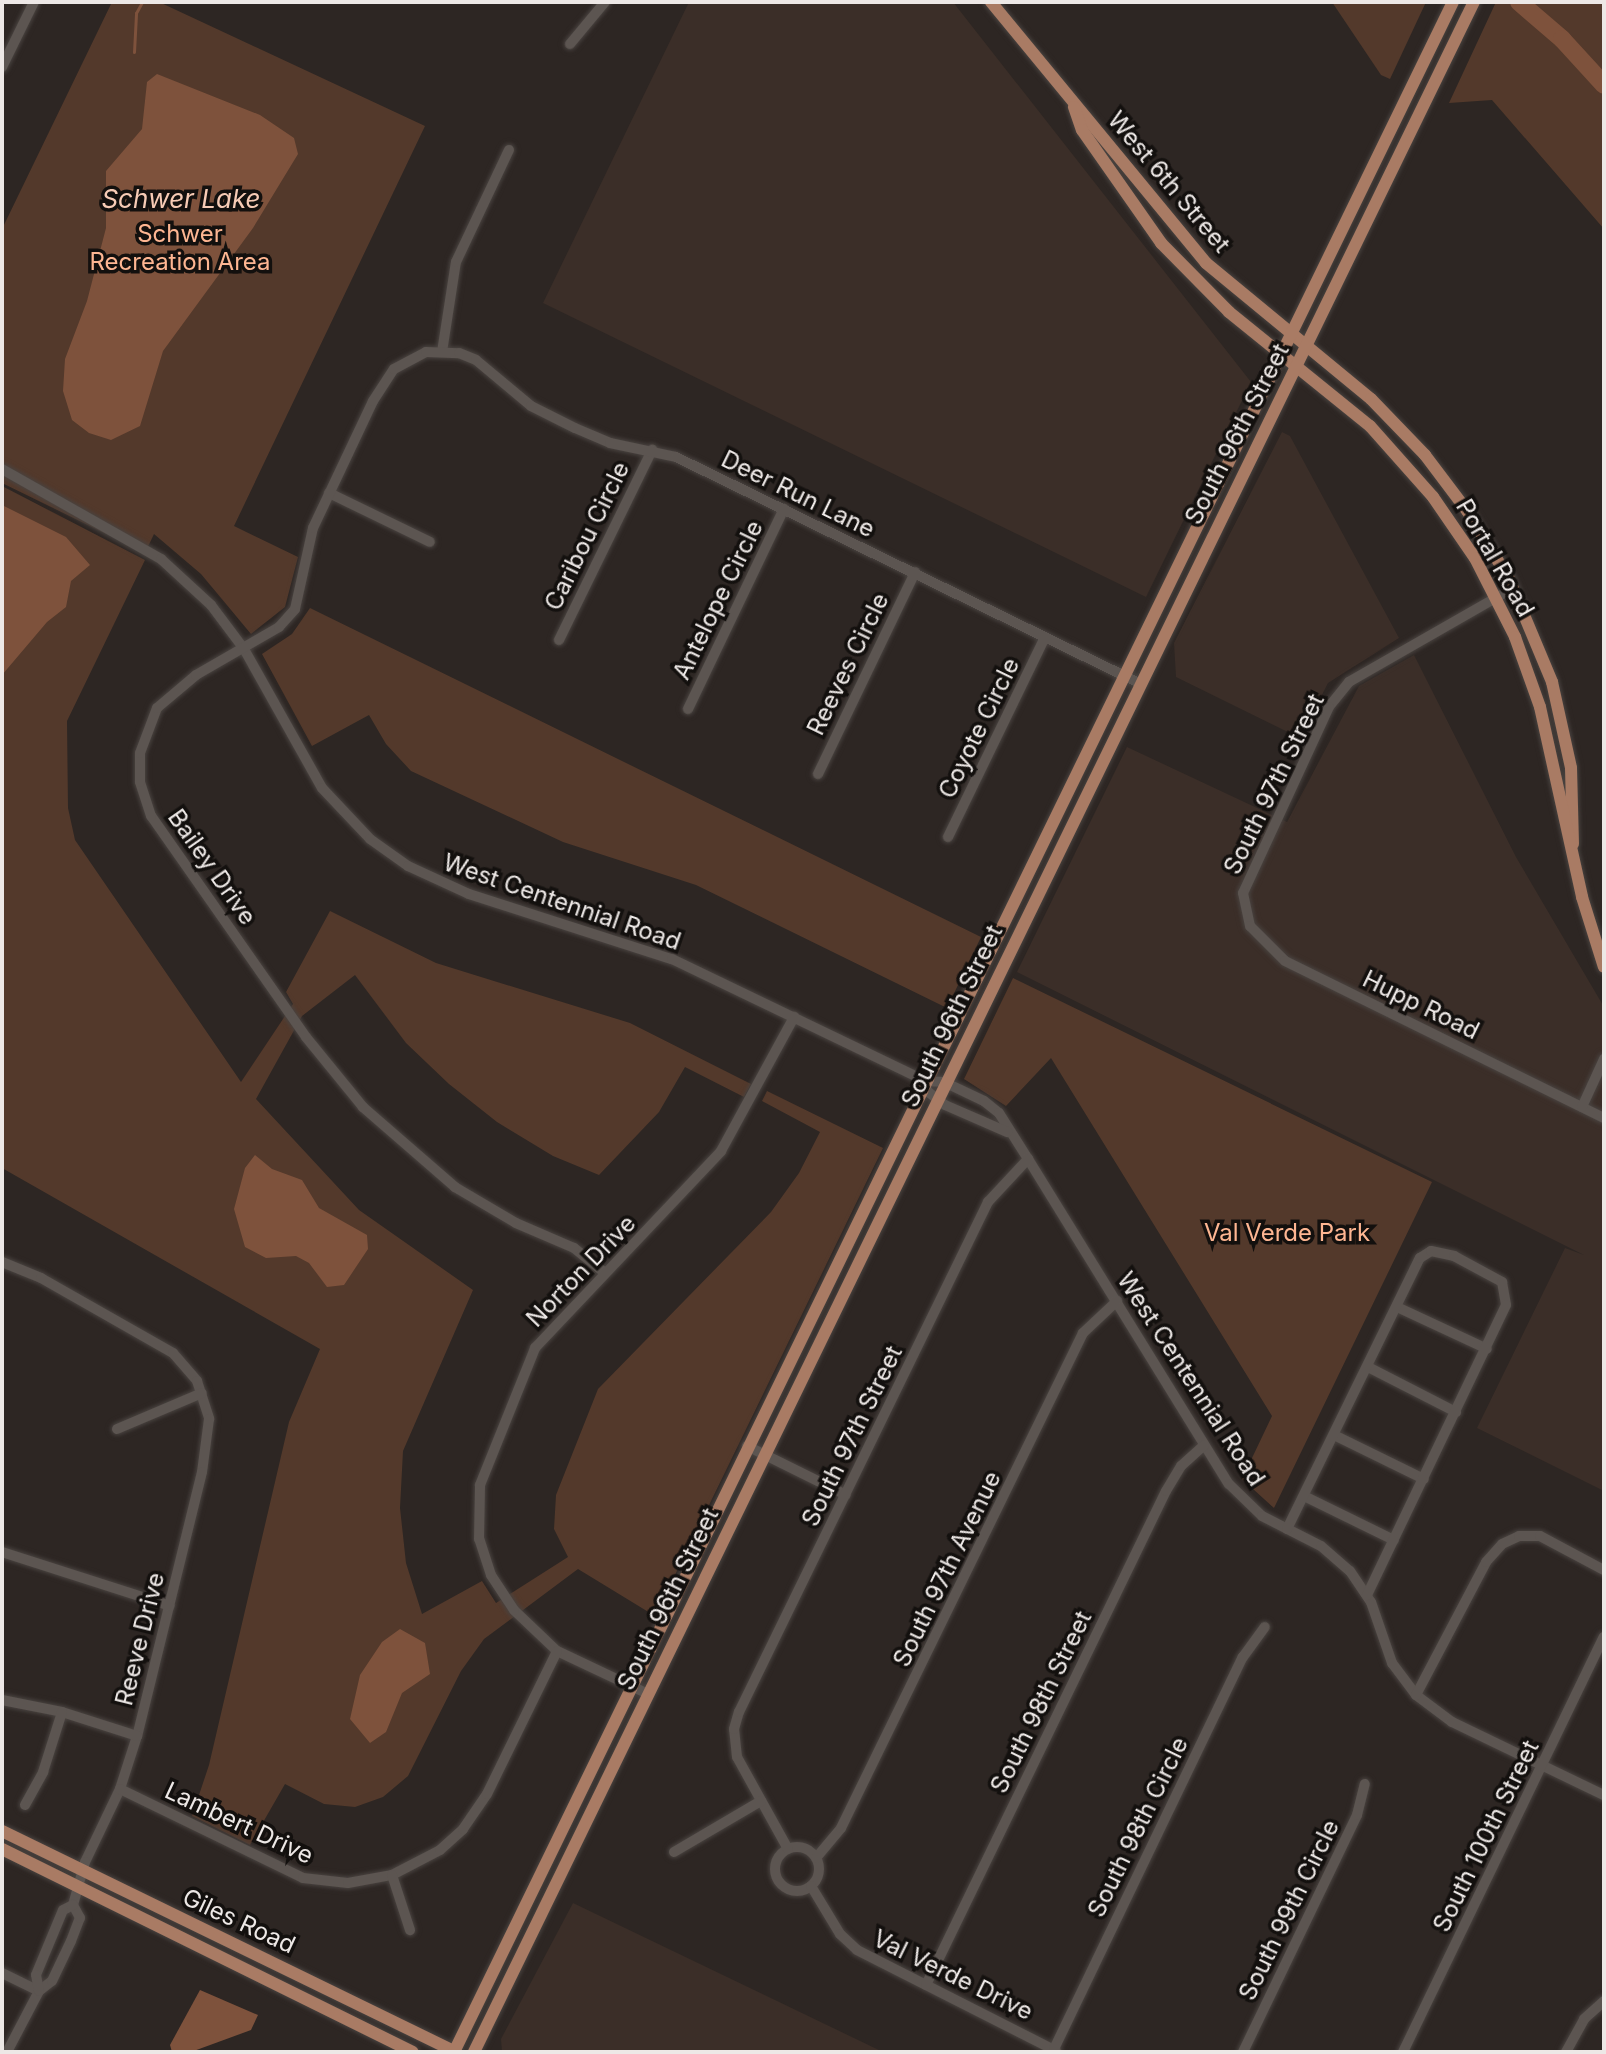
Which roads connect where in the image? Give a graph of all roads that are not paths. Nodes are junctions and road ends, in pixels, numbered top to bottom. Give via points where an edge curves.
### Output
1 (34, 2) edge
2 (605, 2) edge
3 (991, 2) edge
4 (1453, 2) edge
5 (1474, 2) edge
6 (570, 44) dead end
7 (2, 67) edge
8 (1073, 104) junction
9 (509, 150) dead end
10 (1290, 335) junction
11 (1306, 347) junction
12 (442, 352) junction
13 (1280, 353) junction
14 (1296, 363) junction
15 (652, 450) junction
16 (2, 469) edge
17 (329, 493) junction
18 (784, 509) junction
19 (430, 542) dead end
20 (915, 572) junction
21 (1513, 588) junction
22 (1496, 597) junction
23 (1045, 637) junction
24 (559, 640) dead end
25 (244, 649) junction
26 (1122, 675) junction
27 (1139, 683) junction
28 (688, 709) dead end
29 (818, 774) dead end
30 (948, 837) dead end
31 (1573, 844) junction
32 (1245, 904) joint
33 (1604, 967) edge
34 (794, 1017) junction
35 (1604, 1059) edge
36 (925, 1081) junction
37 (944, 1082) junction
38 (936, 1099) junction
39 (1582, 1107) junction
40 (1604, 1118) edge
41 (1007, 1132) junction
42 (1028, 1159) junction
43 (2, 1262) edge
44 (605, 1273) junction
45 (1117, 1301) junction
46 (1397, 1307) junction
47 (1487, 1349) junction
48 (1368, 1367) junction
49 (202, 1393) junction
50 (1456, 1412) junction
51 (117, 1429) dead end
52 (1334, 1435) junction
53 (1204, 1445) junction
54 (747, 1446) junction
55 (769, 1457) junction
56 (1424, 1479) junction
57 (846, 1495) junction
58 (1304, 1496) junction
59 (1287, 1529) junction
60 (1394, 1540) junction
61 (2, 1552) edge
62 (1604, 1570) edge
63 (1367, 1595) junction
64 (170, 1606) junction
65 (1265, 1627) dead end
66 (1604, 1637) edge
67 (557, 1651) junction
68 (630, 1685) junction
69 (646, 1693) junction
70 (1416, 1695) junction
71 (2, 1700) edge
72 (62, 1712) junction
73 (137, 1736) junction
74 (1542, 1765) junction
75 (1365, 1784) dead end
76 (120, 1789) junction
77 (1604, 1795) edge
78 (761, 1801) junction
79 (25, 1805) dead end
80 (2, 1831) edge
81 (2, 1849) edge
82 (788, 1849) junction
83 (674, 1852) dead end
84 (816, 1858) junction
85 (82, 1871) junction
86 (392, 1875) junction
87 (811, 1886) junction
88 (77, 1888) junction
89 (73, 1905) junction
90 (410, 1930) dead end
91 (2, 1973) edge
92 (926, 1985) junction
93 (39, 1991) junction
94 (1604, 2001) edge
95 (1056, 2050) edge
96 (7, 2052) edge
97 (413, 2052) edge
98 (455, 2052) edge
99 (474, 2052) edge
100 (1243, 2052) edge
101 (1403, 2052) edge
102 (1566, 2052) edge

1 - 7 street
2 - 6 street
3 - 8 main road, West 6th Street
4 - 10 main road, South 96th Street
5 - 11 main road, South 96th Street
8 - 10 main road, West 6th Street via 1106,137 1206,263
8 - 13 main road, West 6th Street via 1082,130 1161,243 1229,312
9 - 12 street via 456,262
10 - 11 main road, West 6th Street
10 - 13 main road, South 96th Street
11 - 14 main road, South 96th Street
11 - 21 main road, Portal Road via 1371,399 1425,455 1468,512
12 - 15 street, Deer Run Lane via 476,360 531,406 575,428 610,443
12 - 17 street, Bailey Drive via 408,358 382,384
13 - 14 main road, Portal Road
13 - 26 main road, South 96th Street
14 - 22 main road, Portal Road via 1399,456 1451,520
14 - 27 main road, South 96th Street
15 - 18 street, Deer Run Lane
15 - 24 street, Caribou Circle
16 - 25 street, West Centennial Road via 161,559 211,605
17 - 19 street
17 - 25 street, Bailey Drive via 313,528 295,609 279,627
18 - 20 street, Deer Run Lane
18 - 28 street, Antelope Circle
20 - 23 street, Deer Run Lane
20 - 29 street, Reeves Circle
21 - 22 street, South 97th Street
21 - 31 main road, Portal Road via 1562,721 1574,798
22 - 31 main road, Portal Road via 1540,707
22 - 32 street, South 97th Street via 1349,682 1329,707 1246,880
23 - 26 street, Deer Run Lane
23 - 30 street, Coyote Circle
25 - 34 street, West Centennial Road via 322,788 387,852 469,894 672,959
25 - 44 street, Bailey Drive via 196,675 157,708 140,753 140,782 151,816 306,1037 372,1116 455,1187 516,1223 574,1248
26 - 27 street, Deer Run Lane
26 - 36 main road, South 96th Street
27 - 37 main road, South 96th Street
31 - 33 main road, Portal Road via 1582,897
32 - 39 street, Hupp Road via 1250,926 1285,961
34 - 36 street, West Centennial Road
34 - 44 street, Norton Drive via 733,1135
35 - 39 street
36 - 37 street, West Centennial Road
36 - 38 street
36 - 54 main road, South 96th Street
37 - 38 main road, South 96th Street
37 - 41 street, West Centennial Road via 984,1101 999,1113
38 - 41 street, West Centennial Road
38 - 55 main road, South 96th Street
39 - 40 street, Hupp Road
41 - 42 street, West Centennial Road
42 - 45 street, West Centennial Road
42 - 57 street, South 97th Street via 1003,1180 988,1202
43 - 49 street via 41,1278 173,1353
44 - 67 street, Norton Drive via 535,1348 480,1485 479,1539 491,1575 530,1630
45 - 53 street, West Centennial Road
45 - 84 street, South 97th Avenue via 1083,1333 841,1828
46 - 47 street
46 - 47 street via 1420,1258 1431,1251 1454,1256 1506,1287 1506,1305
46 - 48 street
47 - 50 street
48 - 50 street
48 - 52 street
49 - 51 street
49 - 64 street, Reeve Drive via 208,1439
50 - 56 street
52 - 56 street
52 - 58 street
53 - 59 street, West Centennial Road via 1240,1496
53 - 92 street, South 98th Street via 1181,1466 1166,1491
54 - 55 street
54 - 68 main road, South 96th Street
55 - 57 street
55 - 69 main road, South 96th Street
56 - 60 street
57 - 78 street, South 97th Street via 739,1712 734,1743
58 - 59 street
58 - 60 street
59 - 63 street, West Centennial Road via 1335,1556
60 - 63 street
61 - 64 street
62 - 70 street via 1532,1535 1497,1548
63 - 70 street, West Centennial Road via 1392,1663
64 - 73 street, Reeve Drive
65 - 95 street, South 98th Circle via 1243,1657
66 - 74 street, South 100th Street
67 - 68 street, Norton Drive
67 - 86 street, Lambert Drive via 487,1794 463,1829 440,1850
68 - 69 street, Norton Drive
68 - 98 main road, South 96th Street
69 - 99 main road, South 96th Street
70 - 74 street, West Centennial Road via 1444,1717
71 - 72 street
72 - 73 street
72 - 79 street via 43,1772
73 - 76 street, Reeve Drive
74 - 77 street, West Centennial Road
74 - 101 street, South 100th Street
75 - 100 street, South 99th Circle via 1357,1815
76 - 85 street, Reeve Drive
76 - 86 street, Lambert Drive via 303,1878 348,1883
78 - 82 street
78 - 83 street
80 - 85 main road, Giles Road
81 - 88 main road, Giles Road
82 - 84 street via 805,1849
82 - 87 street via 778,1859 778,1879 793,1890
84 - 87 street via 818,1875
85 - 88 street, Reeve Drive
85 - 98 main road, Giles Road
86 - 90 street
87 - 92 street, Val Verde Drive via 849,1944
88 - 89 street, Reeve Drive
88 - 97 main road, Giles Road
89 - 93 street via 63,1910 36,1975
89 - 93 street via 80,1918 52,1981
91 - 93 street
92 - 95 street, Val Verde Drive
93 - 96 street
94 - 102 street via 1584,2019

